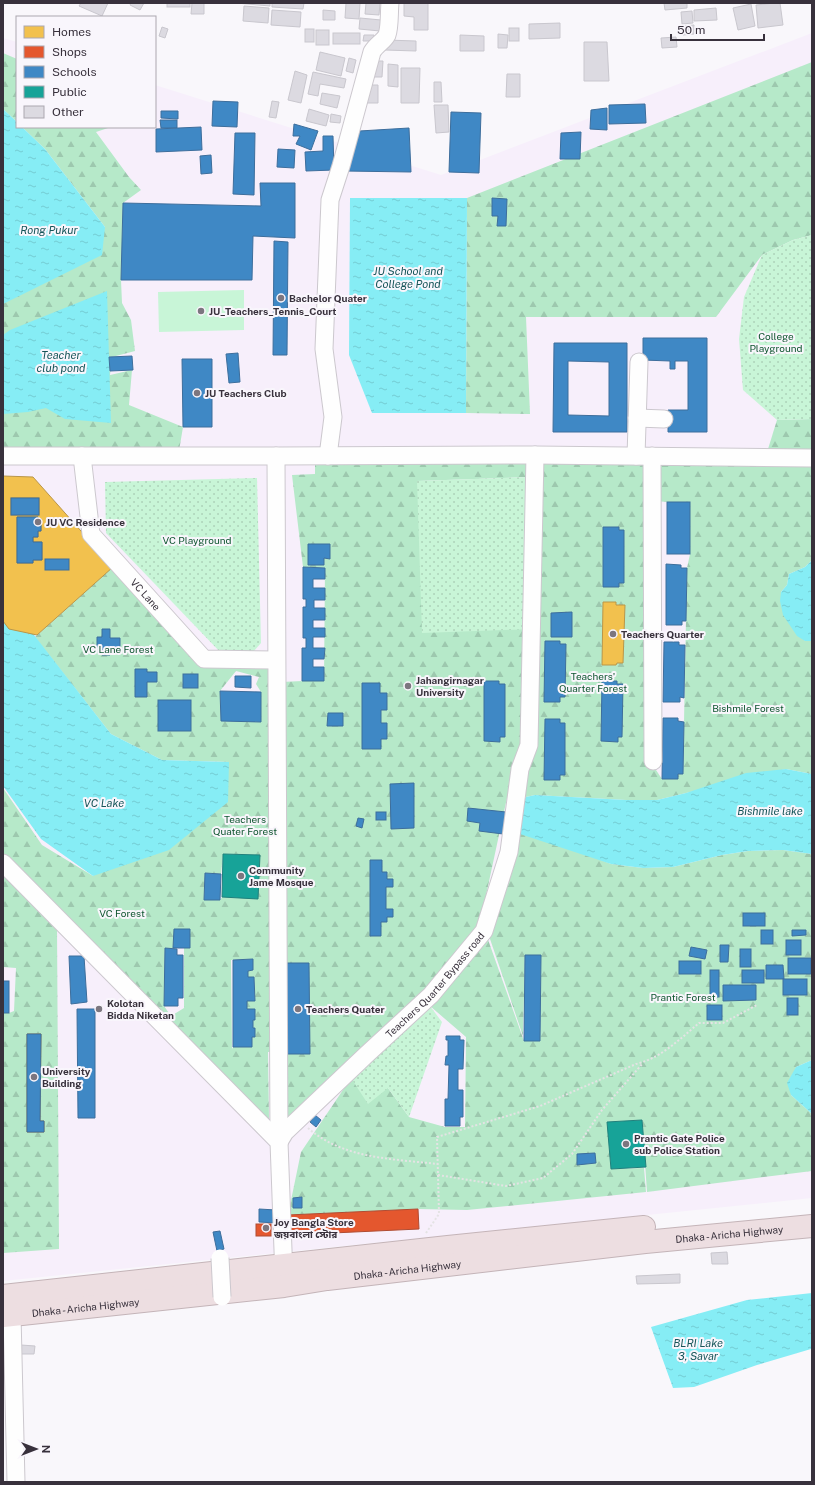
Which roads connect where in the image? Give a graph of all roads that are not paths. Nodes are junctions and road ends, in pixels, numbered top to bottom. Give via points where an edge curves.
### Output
1 (390, 3) edge
2 (638, 362) dead end
3 (637, 418) junction
4 (664, 419) dead end
5 (535, 455) junction
6 (3, 456) edge
7 (82, 456) junction
8 (276, 456) junction
9 (328, 456) junction
10 (644, 456) junction
11 (812, 458) edge
12 (276, 660) junction
13 (653, 761) dead end
14 (3, 863) edge
15 (279, 1142) junction
16 (812, 1211) edge
17 (812, 1226) edge
18 (220, 1258) dead end
19 (284, 1265) junction
20 (284, 1286) junction
21 (3, 1296) edge
22 (222, 1297) dead end
23 (8, 1315) edge
24 (16, 1482) edge

1 - 9 street via 387,34 372,52 330,200 324,349 333,417
2 - 3 street
3 - 4 street
3 - 10 street
5 - 9 street
5 - 10 street
5 - 15 street, Teachers Quarter Bypass road via 529,745 520,769 508,852 484,931 431,995 284,1132
6 - 7 street
7 - 8 street
7 - 12 street, VC Lane via 91,534 204,659
8 - 9 street
8 - 12 street
10 - 11 street
10 - 13 street
12 - 15 street
14 - 15 street
15 - 19 street
16 - 19 highway, Dhaka - Aricha Highway
17 - 20 highway, Dhaka - Aricha Highway via 645,1242
18 - 22 street, bridge
19 - 20 street
19 - 21 highway, Dhaka - Aricha Highway
20 - 23 highway, Dhaka - Aricha Highway
23 - 24 street

